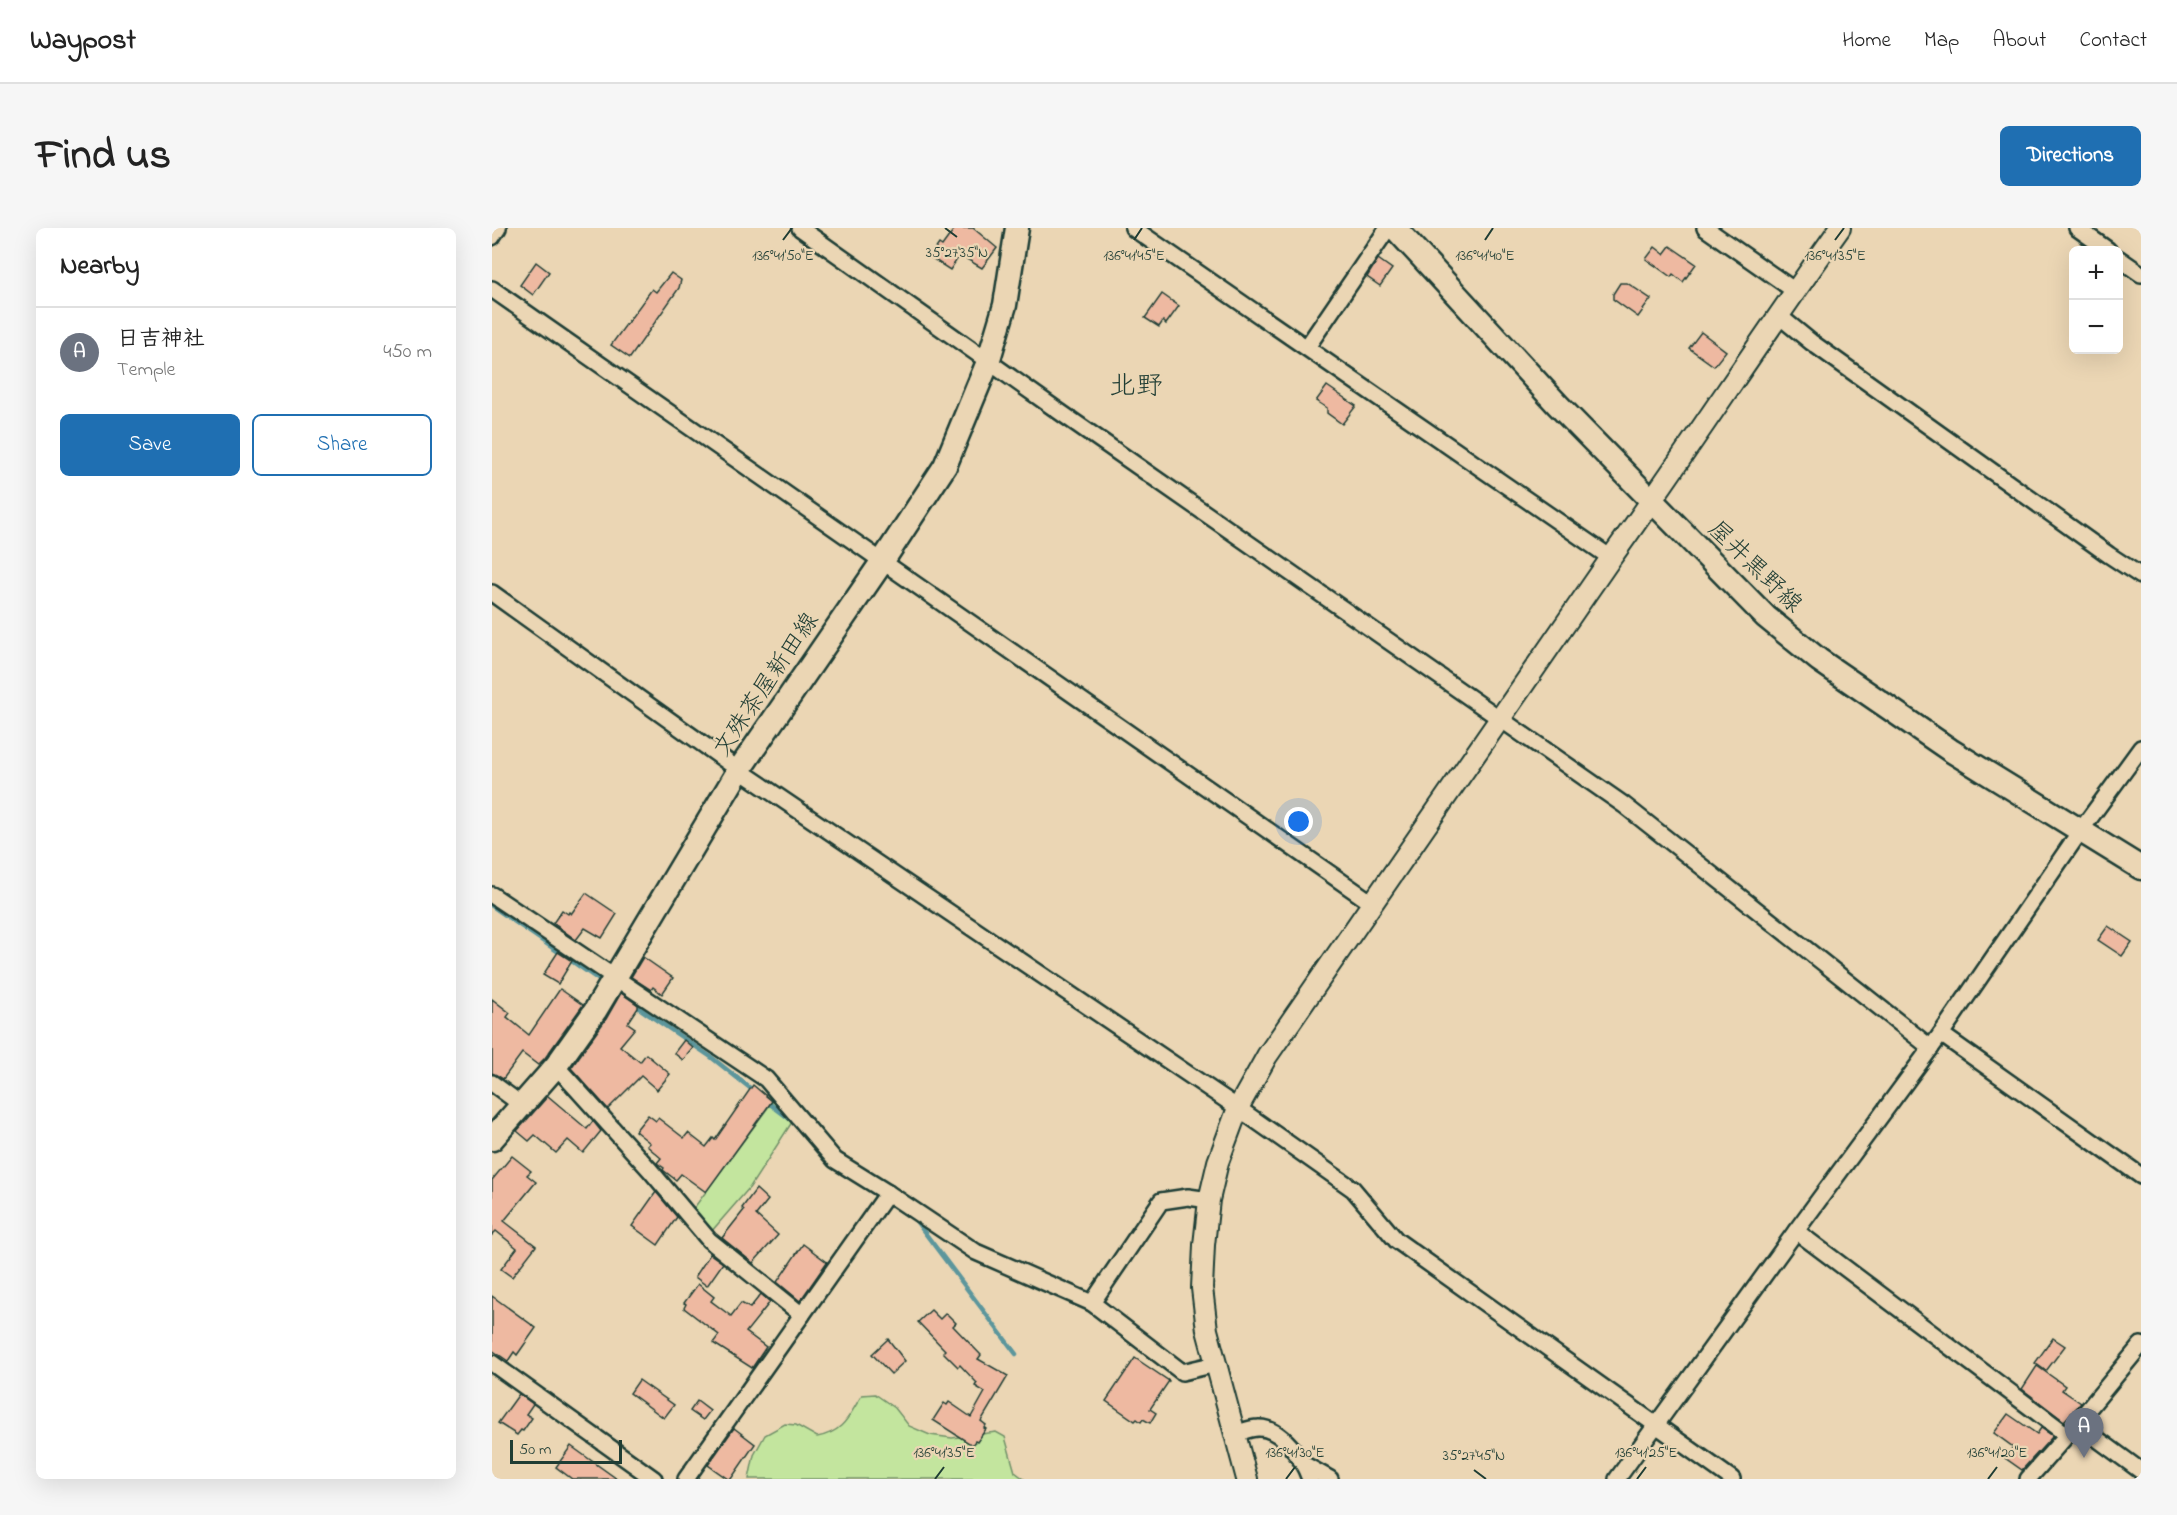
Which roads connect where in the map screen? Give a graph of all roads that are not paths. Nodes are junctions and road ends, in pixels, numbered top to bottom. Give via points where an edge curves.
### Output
1 (498, 228) edge
2 (800, 228) edge
3 (1017, 228) edge
4 (1133, 228) edge
5 (1388, 228) edge
6 (1395, 228) edge
7 (1705, 228) edge
8 (1840, 228) edge
9 (2077, 228) edge
10 (492, 237) edge
11 (2102, 246) edge
12 (2123, 261) edge
13 (2141, 274) edge
14 (492, 289) edge
15 (1794, 291) junction
16 (1778, 315) junction
17 (1307, 347) junction
18 (988, 362) junction
19 (1652, 501) junction
20 (1611, 558) junction
21 (882, 562) junction
22 (2141, 576) edge
23 (492, 593) edge
24 (1500, 718) junction
25 (2141, 748) edge
26 (738, 770) junction
27 (2081, 830) junction
28 (2141, 868) edge
29 (492, 895) edge
30 (1372, 903) junction
31 (616, 978) junction
32 (1941, 1034) junction
33 (1931, 1048) junction
34 (556, 1066) junction
35 (492, 1083) edge
36 (522, 1105) junction
37 (1238, 1108) junction
38 (492, 1139) edge
39 (2141, 1176) edge
40 (888, 1193) junction
41 (1209, 1200) junction
42 (1796, 1231) junction
43 (1092, 1303) junction
44 (802, 1315) junction
45 (2141, 1345) edge
46 (492, 1363) edge
47 (1216, 1364) junction
48 (1656, 1424) junction
49 (2072, 1430) junction
50 (1234, 1434) junction
51 (2141, 1471) edge
52 (1308, 1472) edge
53 (654, 1479) edge
54 (686, 1479) edge
55 (1246, 1479) edge
56 (1330, 1479) edge
57 (1617, 1479) edge
58 (1732, 1479) edge
59 (2028, 1479) edge

1 - 10 street
2 - 18 street
3 - 18 main road, 文殊茶屋新田線 via 1005,305
4 - 17 street
5 - 17 street
6 - 19 main road, 屋井黒野線
7 - 15 street
8 - 15 street
9 - 11 street
12 - 13 street
14 - 21 street
15 - 16 street
16 - 19 street
16 - 22 street
17 - 20 street
18 - 21 main road, 文殊茶屋新田線 via 945,466
18 - 24 street
19 - 20 street
19 - 27 main road, 屋井黒野線 via 1766,617 1819,660 1950,750
20 - 24 street
21 - 26 main road, 文殊茶屋新田線
21 - 30 street
23 - 26 street
24 - 30 street
24 - 33 street via 1624,805
25 - 27 street
26 - 31 main road, 文殊茶屋新田線
26 - 37 street
27 - 28 main road, 屋井黒野線
27 - 32 street
29 - 31 street
30 - 37 street via 1267,1056
31 - 34 main road, 文殊茶屋新田線
31 - 40 street via 766,1079 835,1160
32 - 33 street
32 - 39 street
33 - 42 street
34 - 36 main road, 文殊茶屋新田線
34 - 44 street via 709,1240
35 - 36 street
36 - 38 main road, 文殊茶屋新田線
37 - 41 street
37 - 48 street via 1353,1189 1396,1240
40 - 43 street via 976,1252
40 - 44 street
41 - 43 street via 1188,1197 1161,1201
41 - 47 street via 1202,1288
42 - 48 street
42 - 49 street
43 - 47 street via 1182,1372
44 - 54 street
45 - 49 street
46 - 53 street
47 - 50 street
48 - 57 street
48 - 58 street
49 - 51 street
49 - 59 street
50 - 52 street via 1257,1428 1271,1430 1286,1441
50 - 55 street
52 - 56 street

